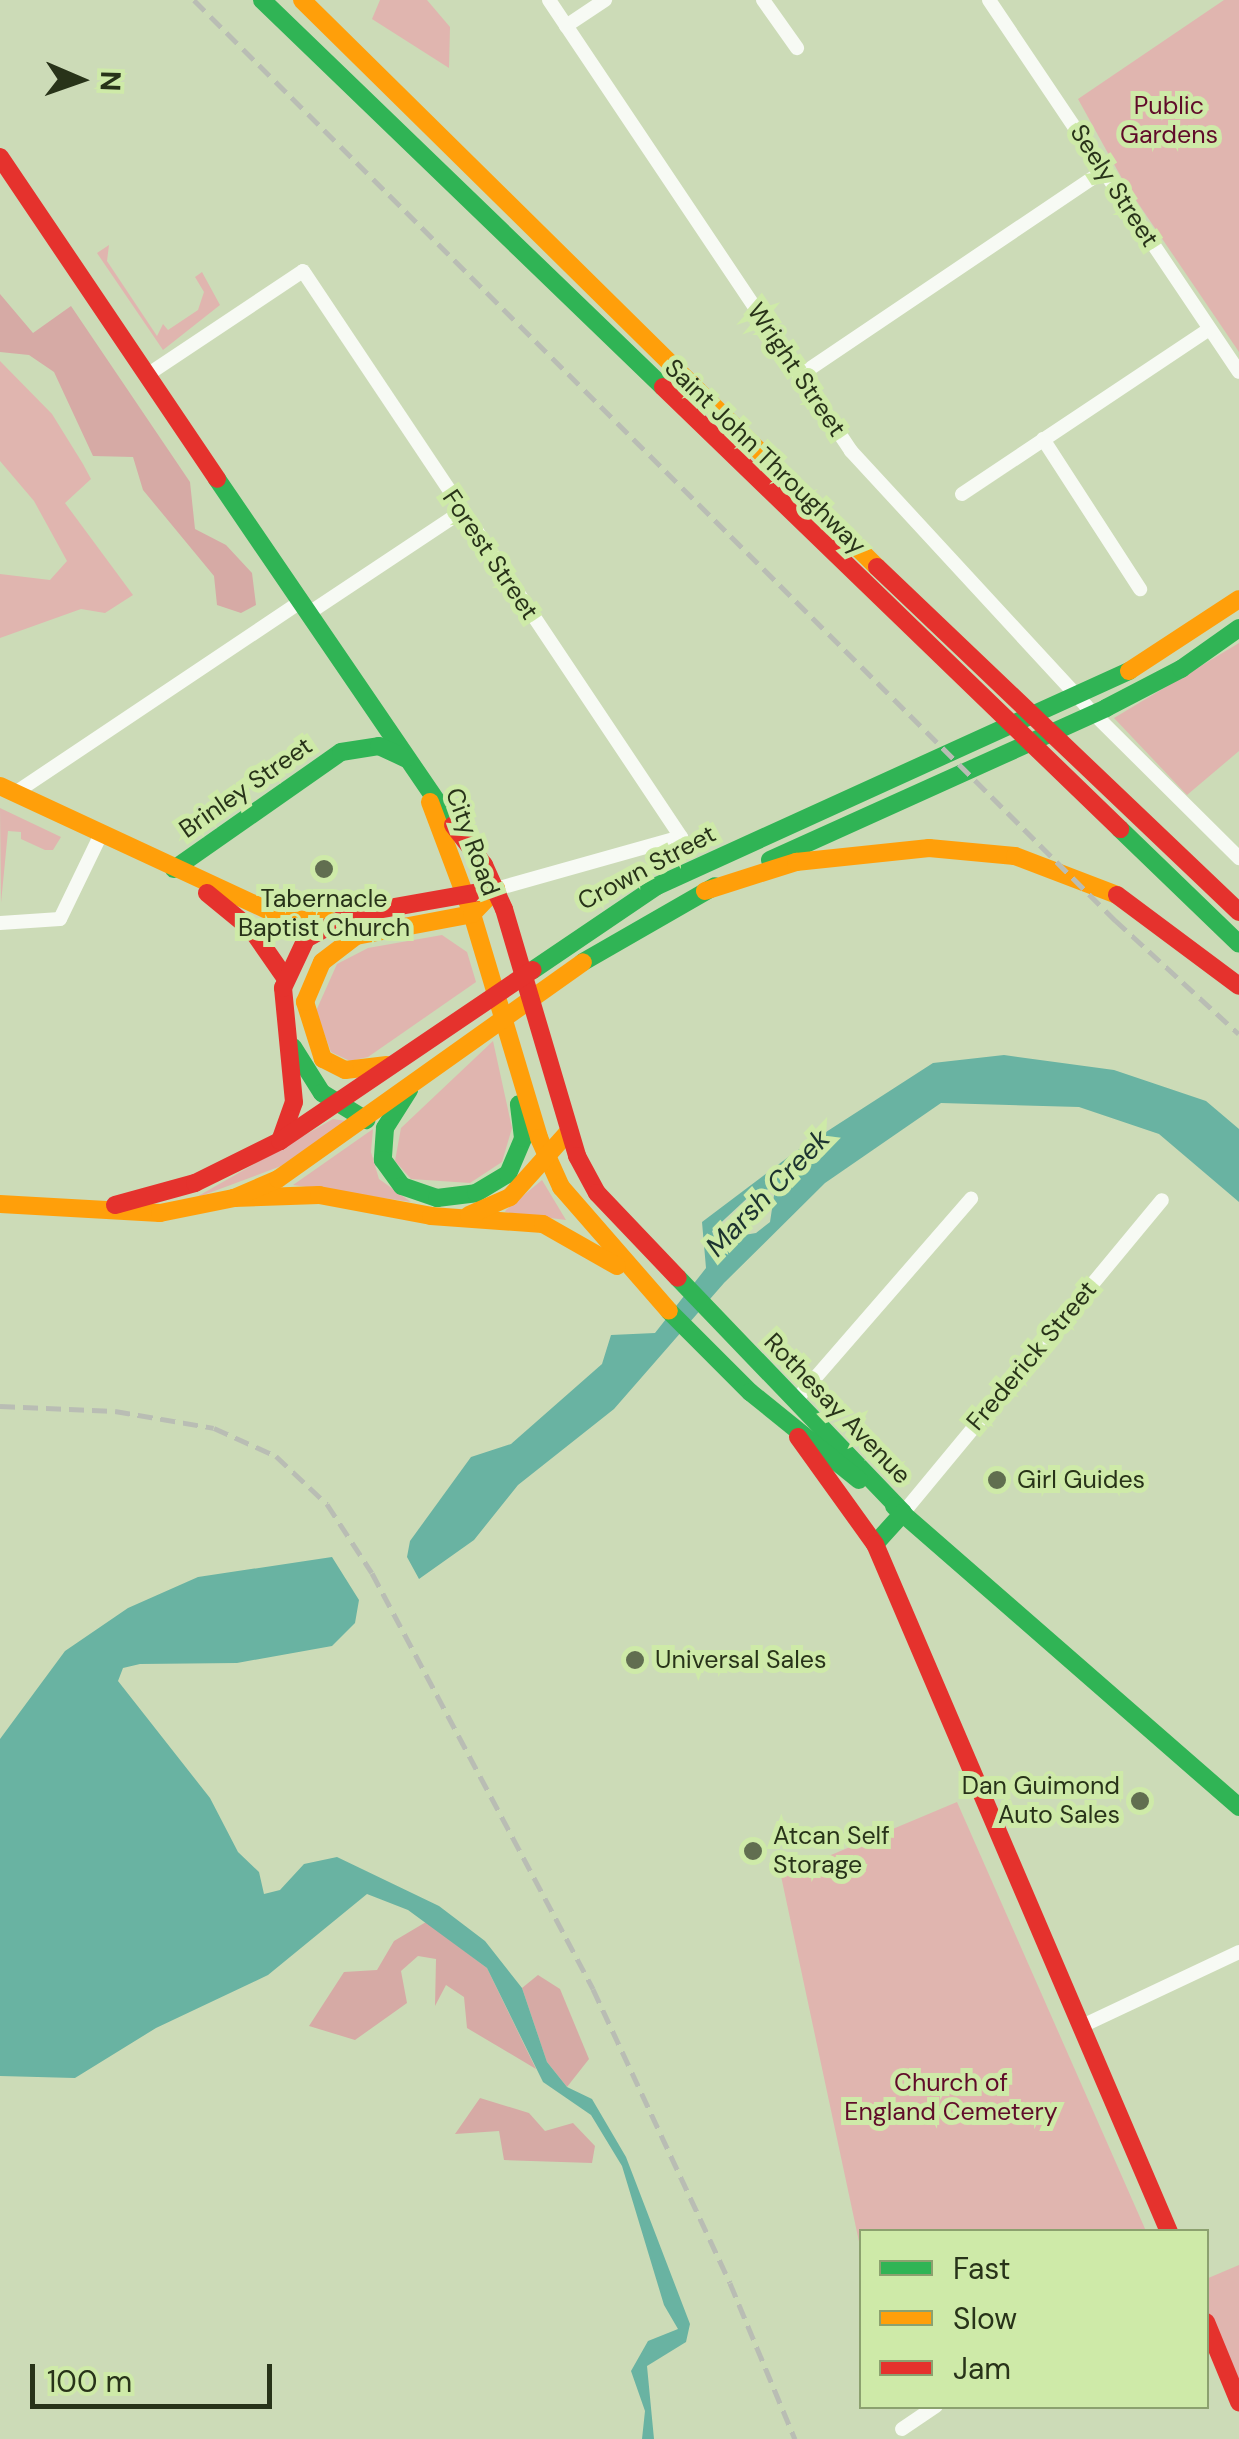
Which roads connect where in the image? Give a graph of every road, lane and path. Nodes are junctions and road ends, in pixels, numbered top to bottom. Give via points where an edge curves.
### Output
1 (262, 0) edge
2 (302, 0) edge
3 (549, 0) edge
4 (604, 0) edge
5 (764, 0) edge
6 (990, 0) edge
7 (566, 26) junction
8 (797, 48) dead end
9 (2, 163) edge
10 (1104, 170) junction
11 (1208, 330) junction
12 (1239, 372) edge
13 (147, 375) junction
14 (799, 376) junction
15 (1043, 439) junction
16 (962, 494) dead end
17 (461, 512) junction
18 (1140, 589) dead end
19 (1239, 598) edge
20 (305, 608) junction
21 (1239, 628) edge
22 (405, 758) junction
23 (424, 787) junction
24 (8, 790) edge
25 (101, 834) junction
26 (1239, 858) edge
27 (174, 869) junction
28 (496, 888) junction
29 (705, 891) junction
30 (465, 892) junction
31 (1239, 912) edge
32 (472, 914) junction
33 (331, 921) junction
34 (0, 923) edge
35 (1239, 944) edge
36 (286, 979) junction
37 (1239, 986) edge
38 (286, 1033) junction
39 (512, 1048) junction
40 (407, 1059) junction
41 (408, 1090) junction
42 (337, 1106) junction
43 (366, 1120) junction
44 (569, 1131) junction
45 (280, 1141) junction
46 (547, 1162) junction
47 (234, 1198) junction
48 (971, 1199) dead end
49 (1162, 1200) dead end
50 (0, 1204) edge
51 (97, 1210) junction
52 (452, 1218) junction
53 (634, 1276) junction
54 (674, 1276) joint
55 (656, 1298) joint
56 (796, 1400) junction
57 (791, 1428) junction
58 (903, 1513) junction
59 (875, 1544) junction
60 (1239, 1807) edge
61 (1239, 1952) edge
62 (1082, 2026) junction
63 (1168, 2229) edge
64 (1209, 2329) edge
65 (1239, 2402) edge
66 (932, 2409) edge
67 (902, 2429) dead end

1 - 35 main road, Saint John Throughway
2 - 31 main road, Saint John Throughway via 745,439
3 - 7 street, Wright Street
4 - 7 street
5 - 8 street
6 - 10 street, Seely Street
7 - 14 street, Wright Street
9 - 13 main road
10 - 11 street, Seely Street
10 - 14 street
11 - 12 street, Seely Street
11 - 15 street
13 - 17 street, Forest Street via 303,271
13 - 20 main road
14 - 26 street, Wright Street via 859,461 1086,706
15 - 16 street
15 - 18 street
17 - 20 street
17 - 28 street, Forest Street via 681,836
19 - 40 main road, Crown Street via 1164,654 657,886 571,938
20 - 22 main road
20 - 24 street
21 - 29 main road, Crown Street via 1181,669
22 - 23 main road
22 - 27 main road, Brinley Street via 380,746 342,752
23 - 28 main road, City Road via 466,835
23 - 30 main road, City Road
24 - 25 main road
25 - 27 main road
25 - 34 street via 60,919 48,925
27 - 33 main road via 286,919
27 - 36 main road via 241,919
28 - 30 main road
28 - 32 main road
28 - 44 main road, City Road
29 - 37 main road via 796,862 859,851 929,848 1015,856 1088,879 1144,909
29 - 41 main road, Crown Street via 573,968
30 - 32 main road, City Road
30 - 33 main road
32 - 39 main road, City Road
32 - 40 main road via 356,936 337,947 312,981 308,1024 322,1059 363,1072
33 - 36 main road via 306,939
36 - 38 main road
38 - 42 main road via 318,1089
38 - 45 main road via 294,1102
39 - 41 main road via 522,1124 518,1160 476,1193 417,1194 388,1174 386,1128
39 - 46 main road, City Road
40 - 42 main road, Crown Street
41 - 43 main road, Crown Street
42 - 43 main road
42 - 45 main road, Crown Street
43 - 47 main road, Crown Street via 278,1179
44 - 46 main road
44 - 54 main road, City Road via 597,1193
45 - 51 main road, Crown Street via 194,1183
46 - 52 main road via 499,1204
46 - 53 main road, City Road via 571,1202
47 - 51 main road, Crown Street via 160,1213
47 - 52 main road via 320,1195
48 - 56 street
49 - 58 street, Frederick Street
50 - 51 main road, Crown Street
52 - 53 main road via 559,1228
53 - 55 main road, City Road
54 - 56 main road, Rothesay Avenue
55 - 57 main road, Rothesay Avenue
56 - 58 main road, Rothesay Avenue
57 - 58 main road, Rothesay Avenue
57 - 59 main road
58 - 59 main road
58 - 60 main road
59 - 62 main road
61 - 62 street
62 - 63 main road
64 - 65 main road
66 - 67 street

